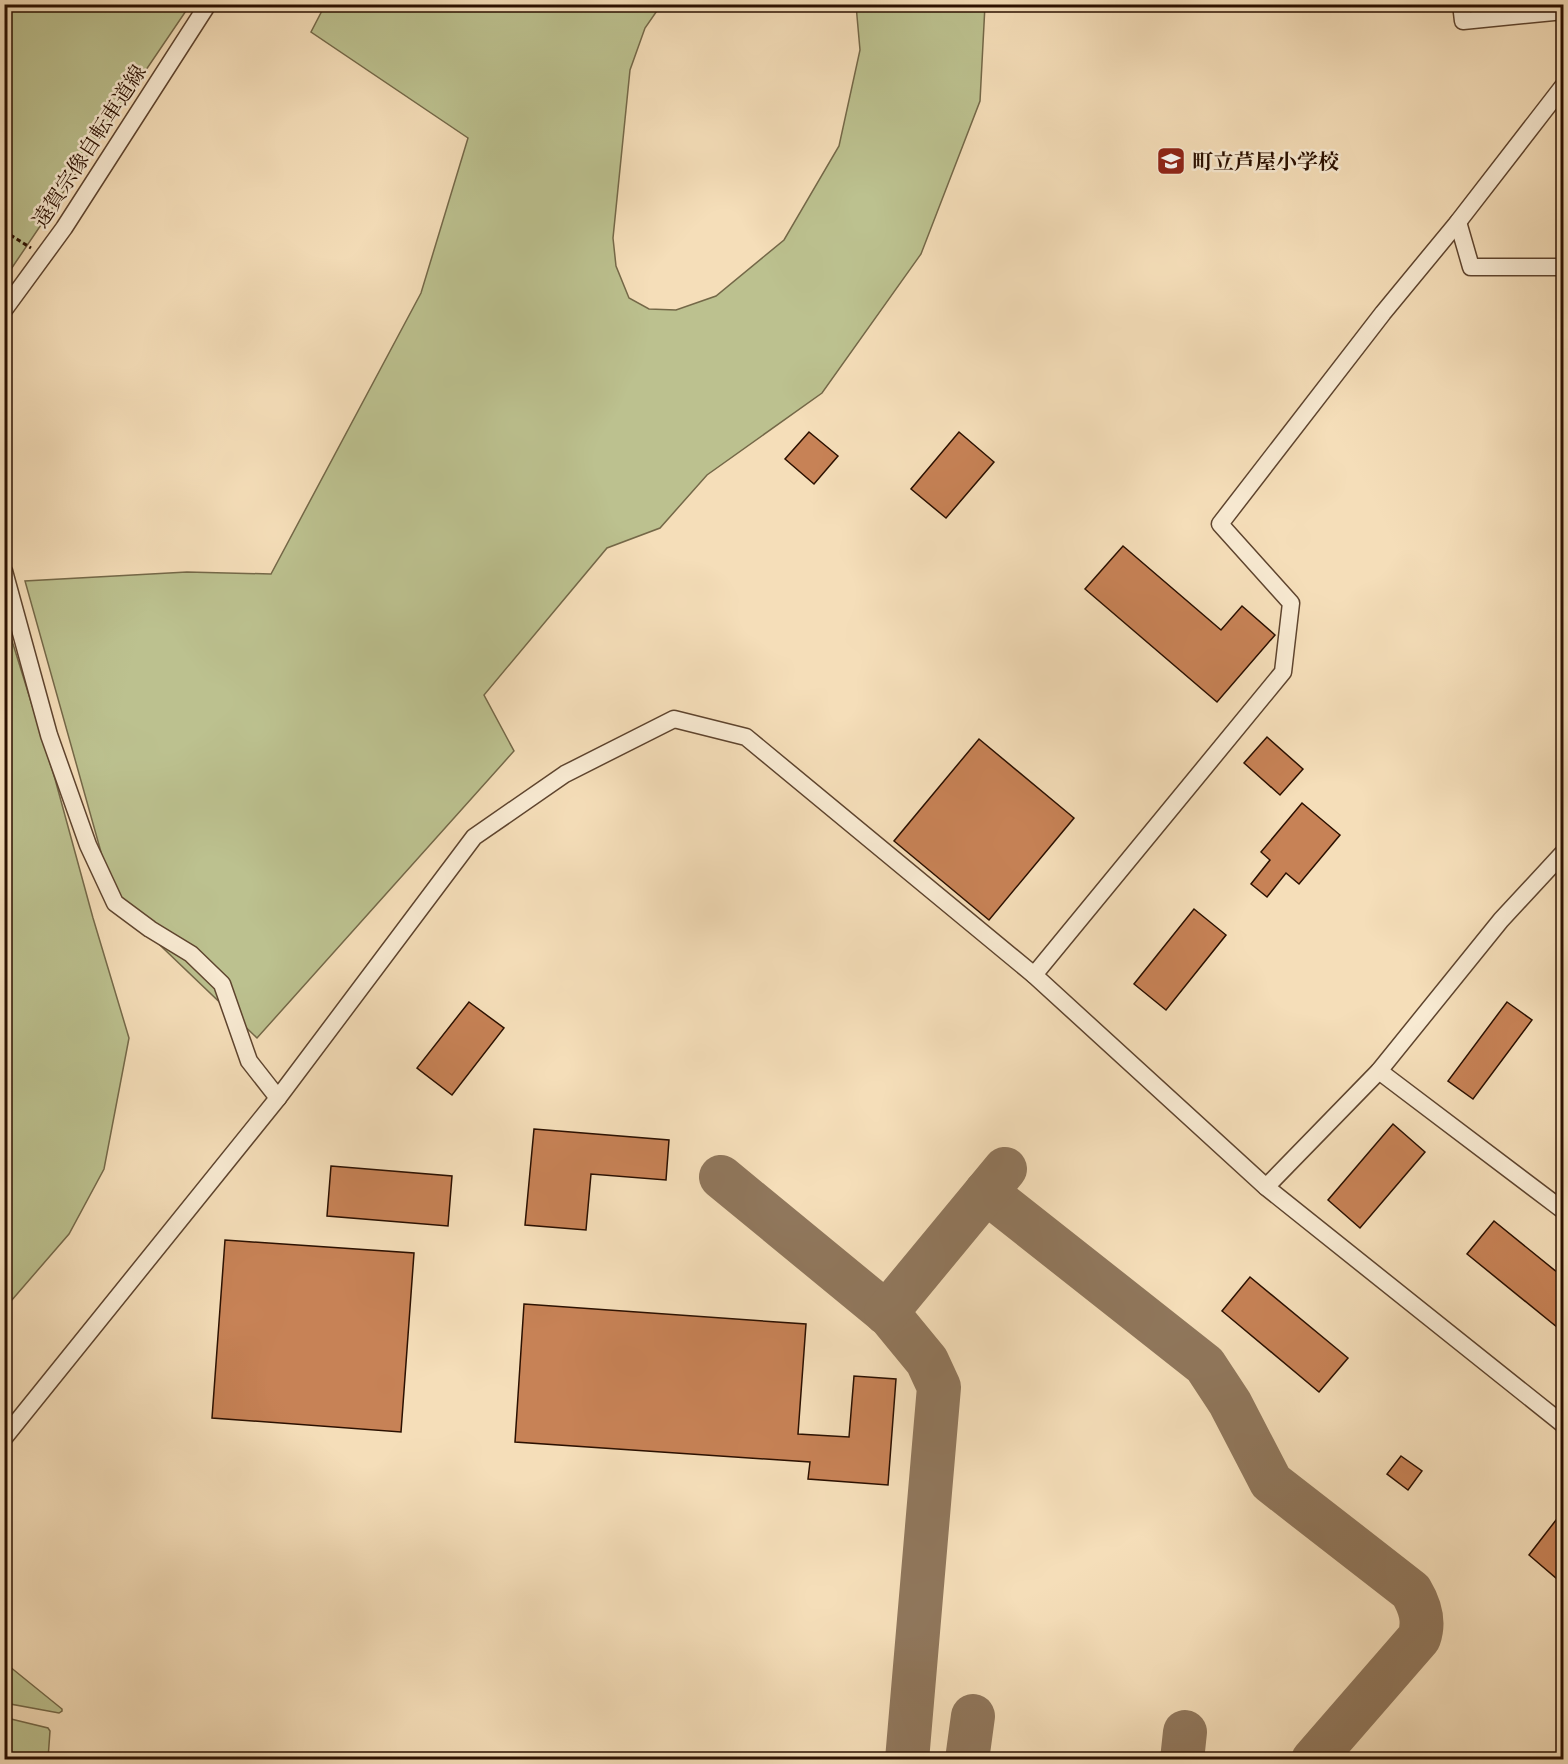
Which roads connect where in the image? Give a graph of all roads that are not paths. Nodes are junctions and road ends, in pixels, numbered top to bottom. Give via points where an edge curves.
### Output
1 (208, 4) edge
2 (1461, 4) edge
3 (1563, 11) edge
4 (1563, 85) edge
5 (1458, 222) junction
6 (1563, 267) edge
7 (4, 310) edge
8 (4, 571) edge
9 (1563, 852) edge
10 (1034, 975) junction
11 (1379, 1071) junction
12 (278, 1098) junction
13 (1266, 1187) junction
14 (1563, 1211) edge
15 (1563, 1425) edge
16 (4, 1438) edge

1 - 7 street, 遠賀宗像自転車道線 via 63,228
2 - 3 street via 1463,21
4 - 5 street
5 - 6 street via 1471,267
5 - 10 street via 1220,524 1292,603 1283,672
8 - 12 street via 49,735 88,845 115,903 191,954 222,984 249,1061
9 - 11 street via 1501,920
10 - 12 street via 746,737 674,719 565,774 474,837
10 - 13 street
11 - 13 street
11 - 14 street
12 - 16 street
13 - 15 street

